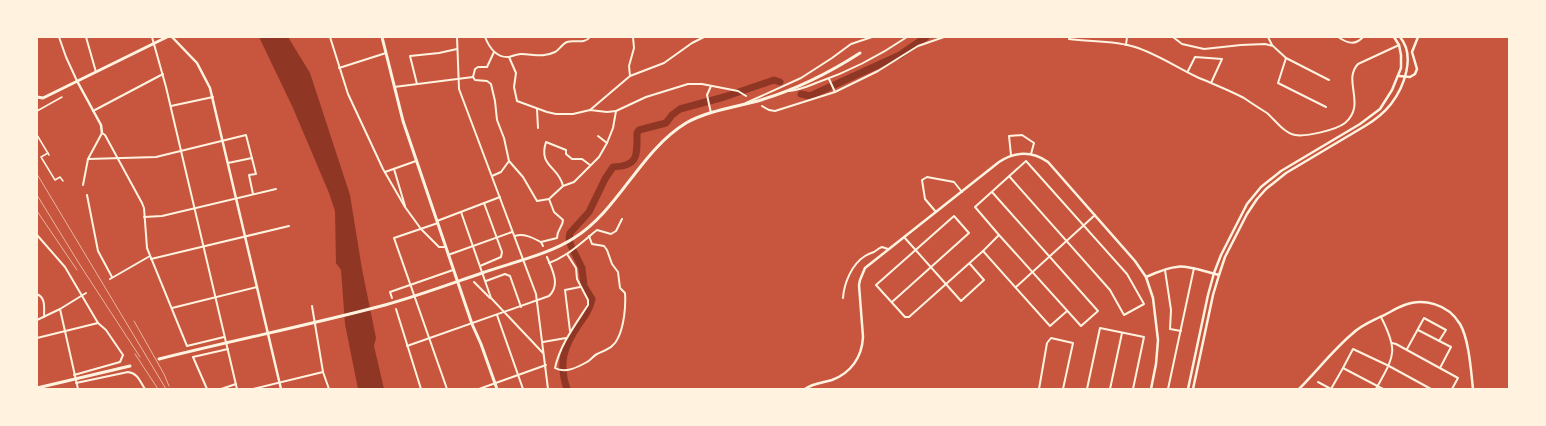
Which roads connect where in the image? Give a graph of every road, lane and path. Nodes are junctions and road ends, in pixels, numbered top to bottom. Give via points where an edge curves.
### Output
1 (59, 37) edge
2 (86, 37) edge
3 (152, 37) edge
4 (167, 37) edge
5 (172, 37) edge
6 (330, 37) edge
7 (382, 37) edge
8 (410, 37) edge
9 (457, 37) edge
10 (485, 37) edge
11 (590, 37) edge
12 (633, 37) edge
13 (704, 37) edge
14 (872, 37) edge
15 (908, 37) edge
16 (944, 37) edge
17 (1070, 37) edge
18 (1127, 37) edge
19 (1173, 37) edge
20 (1268, 37) edge
21 (1338, 37) edge
22 (1363, 37) edge
23 (1394, 37) edge
24 (1400, 37) edge
25 (1418, 37) edge
26 (154, 44) junction
27 (1399, 44) junction
28 (1126, 45) junction
29 (1273, 46) junction
30 (457, 49) junction
31 (494, 52) junction
32 (386, 53) junction
33 (860, 53) dead end
34 (509, 57) junction
35 (1286, 58) junction
36 (339, 68) junction
37 (96, 72) junction
38 (1188, 72) junction
39 (163, 74) junction
40 (630, 76) junction
41 (1399, 76) junction
42 (473, 77) junction
43 (1405, 77) junction
44 (458, 79) junction
45 (829, 79) junction
46 (1329, 80) dead end
47 (77, 81) junction
48 (1211, 83) junction
49 (417, 84) junction
50 (711, 86) junction
51 (394, 87) junction
52 (835, 91) junction
53 (788, 92) junction
54 (746, 96) dead end
55 (37, 97) edge
56 (62, 97) dead end
57 (213, 97) junction
58 (171, 106) junction
59 (737, 106) junction
60 (762, 106) dead end
61 (1326, 107) dead end
62 (537, 109) junction
63 (38, 110) edge
64 (590, 110) junction
65 (93, 111) junction
66 (616, 111) junction
67 (711, 113) junction
68 (538, 128) dead end
69 (102, 133) junction
70 (37, 135) edge
71 (598, 136) dead end
72 (223, 140) junction
73 (607, 143) junction
74 (181, 151) junction
75 (48, 153) junction
76 (1031, 154) junction
77 (50, 155) dead end
78 (1011, 155) junction
79 (118, 158) junction
80 (252, 158) junction
81 (88, 159) junction
82 (416, 161) junction
83 (509, 161) junction
84 (228, 163) junction
85 (590, 165) junction
86 (394, 169) junction
87 (385, 172) junction
88 (492, 176) junction
89 (1009, 176) junction
90 (63, 181) dead end
91 (84, 185) dead end
92 (564, 186) junction
93 (276, 189) dead end
94 (962, 192) junction
95 (992, 192) junction
96 (253, 194) junction
97 (87, 196) dead end
98 (500, 197) junction
99 (236, 198) junction
100 (549, 199) junction
101 (484, 203) junction
102 (405, 207) junction
103 (196, 208) junction
104 (461, 212) junction
105 (936, 212) junction
106 (1095, 215) junction
107 (144, 217) junction
108 (622, 219) dead end
109 (438, 222) junction
110 (289, 226) dead end
111 (1083, 226) junction
112 (421, 229) junction
113 (512, 232) junction
114 (998, 235) junction
115 (37, 236) edge
116 (246, 236) junction
117 (515, 236) junction
118 (589, 236) junction
119 (904, 237) junction
120 (497, 238) junction
121 (1066, 241) junction
122 (541, 242) junction
123 (204, 246) junction
124 (473, 246) junction
125 (543, 246) dead end
126 (446, 247) junction
127 (888, 249) junction
128 (915, 250) junction
129 (983, 251) junction
130 (567, 254) junction
131 (448, 255) junction
132 (150, 256) junction
133 (1050, 256) junction
134 (547, 257) dead end
135 (151, 259) junction
136 (523, 259) junction
137 (549, 263) junction
138 (969, 263) junction
139 (480, 266) junction
140 (930, 267) junction
141 (1195, 267) junction
142 (1165, 268) junction
143 (453, 270) junction
144 (1032, 272) junction
145 (482, 273) junction
146 (1214, 273) junction
147 (1219, 274) junction
148 (1146, 277) junction
149 (457, 282) junction
150 (474, 282) dead end
151 (485, 282) junction
152 (411, 284) junction
153 (945, 284) junction
154 (258, 286) junction
155 (580, 287) junction
156 (1016, 287) junction
157 (86, 293) dead end
158 (37, 294) edge
159 (81, 296) junction
160 (415, 296) junction
161 (215, 297) junction
162 (392, 298) dead end
163 (491, 298) junction
164 (843, 298) dead end
165 (537, 301) junction
166 (892, 302) junction
167 (312, 306) dead end
168 (521, 307) junction
169 (171, 308) junction
170 (60, 309) junction
171 (396, 309) dead end
172 (1068, 310) junction
173 (504, 313) junction
174 (497, 315) junction
175 (44, 317) junction
176 (1381, 317) junction
177 (37, 320) edge
178 (317, 322) junction
179 (98, 323) junction
180 (472, 324) junction
181 (1418, 330) junction
182 (65, 331) junction
183 (1181, 331) junction
184 (571, 332) junction
185 (269, 333) junction
186 (1122, 333) junction
187 (224, 337) junction
188 (37, 338) edge
189 (566, 338) junction
190 (429, 339) junction
191 (1439, 341) junction
192 (542, 342) junction
193 (225, 343) junction
194 (1392, 343) junction
195 (407, 346) junction
196 (228, 349) junction
197 (1407, 349) junction
198 (544, 354) junction
199 (159, 359) dead end
200 (546, 365) junction
201 (130, 366) dead end
202 (1389, 366) junction
203 (1342, 368) junction
204 (1440, 368) junction
205 (323, 372) junction
206 (74, 374) junction
207 (518, 375) junction
208 (76, 381) junction
209 (279, 382) junction
210 (1318, 382) dead end
211 (495, 383) junction
212 (236, 384) junction
213 (1378, 386) junction
214 (37, 388) edge
215 (78, 389) edge
216 (145, 389) edge
217 (207, 389) edge
218 (221, 389) edge
219 (237, 389) edge
220 (253, 389) edge
221 (281, 389) edge
222 (329, 389) edge
223 (422, 389) edge
224 (447, 389) edge
225 (479, 389) edge
226 (496, 389) edge
227 (523, 389) edge
228 (548, 389) edge
229 (805, 389) edge
230 (1039, 389) edge
231 (1063, 389) edge
232 (1087, 389) edge
233 (1110, 389) edge
234 (1133, 389) edge
235 (1151, 389) edge
236 (1168, 389) edge
237 (1188, 389) edge
238 (1193, 389) edge
239 (1299, 389) edge
240 (1332, 389) edge
241 (1376, 389) edge
242 (1383, 389) edge
243 (1431, 389) edge
244 (1452, 389) edge
245 (1473, 389) edge

1 - 47 street
2 - 37 street
3 - 26 street
4 - 26 main road
5 - 57 street via 197,63
6 - 36 street
7 - 8 street
7 - 32 main road
9 - 30 street
10 - 31 street
11 - 34 street via 583,42 566,42 556,52 548,54 521,54
12 - 40 street
13 - 40 street via 692,42 664,63
14 - 59 street via 851,44 801,78
15 - 45 street
16 - 52 street via 918,46 878,71
17 - 28 street via 1068,39
18 - 28 street
19 - 29 street via 1182,44 1204,49 1241,45
20 - 29 street
21 - 22 street via 1352,44
23 - 27 street
24 - 43 street via 1408,56
25 - 43 street via 1412,52 1417,69 1415,74
26 - 37 main road
26 - 39 street
27 - 41 street
27 - 48 street via 1354,68 1352,79 1355,101 1351,116 1344,123 1324,131 1302,135 1291,133 1244,98
28 - 38 street via 1152,53
29 - 35 street
30 - 44 street
30 - 49 street via 410,56
31 - 34 street
31 - 42 street via 487,68 478,67
32 - 36 street
32 - 51 main road
33 - 53 main road
34 - 62 street via 516,73 514,87 517,101
35 - 46 street
35 - 61 street via 1278,83
36 - 87 street
37 - 47 main road
38 - 48 street
38 - 48 street via 1195,56 1222,59
39 - 58 street
39 - 65 street
40 - 64 street
41 - 43 street
41 - 146 street via 1386,101 1371,116 1281,171 1261,187 1247,204
42 - 44 street
42 - 83 street via 475,80 487,81 493,86 497,120
43 - 147 street via 1398,93 1377,118 1286,173 1266,189 1247,214
44 - 49 street
44 - 88 street
45 - 52 street
45 - 53 street
47 - 55 main road via 41,98
47 - 65 street
49 - 51 street
50 - 54 street via 738,91
50 - 66 street via 682,86 646,97
50 - 67 street via 707,95
51 - 82 main road
52 - 60 street via 776,110
53 - 59 main road
56 - 63 street
57 - 58 street
57 - 72 street
58 - 74 street
59 - 67 main road
62 - 64 street via 562,114
62 - 68 street
64 - 66 street
65 - 69 street via 101,125
66 - 73 street
67 - 136 main road via 698,117 667,137 596,221 575,238
69 - 79 street via 109,139
69 - 81 street
70 - 75 street
71 - 73 street
72 - 74 street
72 - 80 street via 246,135
72 - 84 street
73 - 85 street
74 - 79 street via 156,157
74 - 103 street
75 - 77 street
75 - 90 street via 41,157 55,180 60,177
76 - 78 street
76 - 78 street via 1034,143 1022,135 1009,136
76 - 106 street via 1048,162
78 - 94 street
79 - 81 street
79 - 107 street via 142,202
80 - 84 street
80 - 96 street via 256,174 249,175
81 - 91 street
82 - 86 street
82 - 109 main road
83 - 88 street via 500,172
83 - 100 street via 523,177 537,201
84 - 99 street
85 - 92 street via 574,182
85 - 92 street via 582,159 572,159 566,154 566,150 546,142 546,161
86 - 87 street
86 - 102 street
87 - 102 street
88 - 98 street
89 - 95 street
89 - 111 street via 1026,161
89 - 121 street
92 - 100 street
93 - 96 street
94 - 105 street
94 - 105 street via 954,182 927,177 922,180 925,199
95 - 114 street via 975,207
95 - 133 street
96 - 99 street
97 - 132 street via 98,251 111,278
98 - 101 street
98 - 113 street
99 - 103 street
99 - 116 street
100 - 122 street via 554,212 563,222 557,231 557,238
101 - 104 street
101 - 120 street
102 - 112 street
103 - 107 street via 162,216
103 - 123 street
104 - 109 street
104 - 124 street
105 - 119 street
106 - 111 street
106 - 148 street
107 - 132 street
108 - 118 street via 616,231 611,234 597,230
109 - 112 street
109 - 126 main road
110 - 116 street
111 - 121 street
111 - 121 street via 1131,279 1144,304 1124,315 1110,290
112 - 126 street via 439,247
112 - 152 street via 394,238
113 - 117 street
113 - 120 street
114 - 129 street
114 - 144 street
115 - 159 street via 65,267
116 - 123 street
116 - 154 street
117 - 122 street via 520,234
117 - 136 street
118 - 130 street
118 - 189 street via 592,244 604,246 607,250 618,272 620,288 625,293 626,308 619,337 614,345 588,361 570,369 558,370 555,368 556,363
119 - 127 street
119 - 128 street
120 - 124 street
120 - 139 street via 502,252 501,257
121 - 133 street
122 - 125 street
123 - 135 street
123 - 161 street
124 - 131 street
124 - 139 street
126 - 131 main road
127 - 164 street via 879,248 856,264 846,283
127 - 229 street via 865,268 860,280 863,344 854,365 831,380
128 - 140 street
128 - 140 street via 954,216 969,232
128 - 166 street via 876,285
129 - 138 street
129 - 156 street
130 - 137 street
130 - 155 street via 576,268
131 - 143 main road
132 - 135 street
133 - 144 street
133 - 172 street via 1098,311 1081,326
134 - 137 street
135 - 169 street
136 - 145 main road
136 - 165 street
137 - 165 street via 555,286 549,296
138 - 153 street
138 - 153 street via 984,280 961,301
139 - 145 street
140 - 153 street
140 - 166 street
141 - 142 street
141 - 146 street
141 - 183 street
142 - 148 street
142 - 183 street via 1171,310 1170,329
143 - 149 main road
143 - 152 street
144 - 156 street
144 - 172 street
145 - 149 main road
145 - 151 street
146 - 147 street
146 - 237 street
147 - 238 street
148 - 235 street via 1153,298 1158,340
149 - 160 main road
149 - 180 main road
150 - 163 street
151 - 163 street
151 - 168 street via 505,274 510,276
152 - 160 street
152 - 162 street via 390,292
153 - 166 street via 909,318 904,317
154 - 161 street
154 - 185 street
155 - 184 street via 588,300 588,305
155 - 184 street via 565,290
156 - 172 street via 1050,326
157 - 159 street
158 - 175 street via 43,299
159 - 170 street
159 - 179 street
160 - 178 main road
160 - 190 street
161 - 169 street
161 - 187 street
163 - 173 street
165 - 168 street
165 - 192 street
167 - 178 street
168 - 173 street
169 - 187 street via 187,346
170 - 175 street
170 - 182 street
171 - 195 street
173 - 174 street
173 - 198 street
174 - 180 street
174 - 207 street
175 - 177 street
176 - 194 street
176 - 239 street via 1352,334
176 - 245 street via 1401,306 1418,302 1433,303 1448,311 1461,325 1466,336
178 - 185 main road
178 - 205 street
179 - 182 street
179 - 206 street via 123,355 120,362
180 - 190 street
180 - 211 main road
181 - 191 street
181 - 191 street via 1424,318 1446,330
181 - 197 street
182 - 188 street
182 - 206 street
183 - 236 street
184 - 189 street
185 - 193 main road
185 - 209 street
186 - 232 street via 1100,328
186 - 233 street
186 - 234 street via 1144,337
187 - 193 street
189 - 192 street
190 - 195 street
190 - 224 street
191 - 204 street via 1451,347
192 - 198 street
193 - 196 street
193 - 199 main road
194 - 197 street
194 - 202 street
195 - 223 street
196 - 212 street
196 - 217 street via 193,357
197 - 204 street
198 - 200 street
200 - 207 street
200 - 228 street
201 - 208 main road
202 - 203 street via 1353,349
202 - 213 street
202 - 243 street
203 - 213 street
203 - 240 street
204 - 244 street via 1458,378
205 - 209 street
205 - 222 street
206 - 208 street
207 - 211 street
207 - 227 street
208 - 214 main road
208 - 215 street
208 - 216 street via 128,372 134,373
209 - 220 street
209 - 221 street
210 - 240 street
211 - 225 street
211 - 226 main road
212 - 218 street
212 - 219 street
213 - 241 street
213 - 242 street
230 - 231 street via 1047,343 1051,338 1073,343

